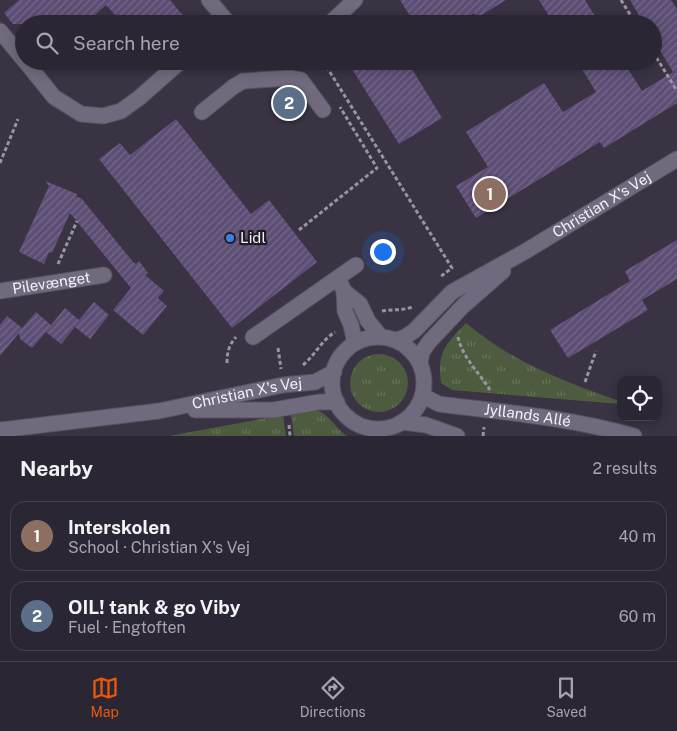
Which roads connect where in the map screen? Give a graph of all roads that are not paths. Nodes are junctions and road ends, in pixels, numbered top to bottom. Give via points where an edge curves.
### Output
1 (209, 0) edge
2 (355, 0) edge
3 (220, 15) edge
4 (339, 15) edge
5 (0, 32) edge
6 (15, 50) edge
7 (32, 70) edge
8 (171, 70) edge
9 (324, 110) dead end
10 (202, 112) dead end
11 (677, 160) edge
12 (526, 252) junction
13 (356, 265) dead end
14 (104, 275) dead end
15 (341, 284) junction
16 (0, 291) edge
17 (253, 337) dead end
18 (389, 339) junction
19 (355, 343) junction
20 (420, 363) junction
21 (334, 372) junction
22 (423, 393) junction
23 (337, 402) junction
24 (159, 411) junction
25 (402, 422) junction
26 (0, 430) edge
27 (457, 436) edge
28 (634, 436) edge

1 - 3 street
2 - 4 street
5 - 6 street
7 - 8 street via 54,97 82,114 103,116 121,111
9 - 10 street via 301,80 290,78 243,81
11 - 12 street, Christian X's Vej
12 - 18 street, Christian X's Vej via 452,292 405,337
12 - 20 street, Christian X's Vej via 452,318 422,352
13 - 15 street
14 - 16 street, Pilevænget
15 - 17 street
15 - 18 street via 360,304 368,321
15 - 19 street
18 - 19 street via 366,338
18 - 20 street via 406,346
19 - 21 street via 338,360
20 - 22 street
21 - 23 street
21 - 24 street, Christian X's Vej via 315,382
22 - 25 street via 412,414
22 - 28 street, Jyllands Allé via 438,404 552,418
23 - 24 street, Christian X's Vej via 273,410
23 - 25 street via 351,420 362,425 383,428
24 - 26 street, Christian X's Vej
25 - 27 street via 426,425

